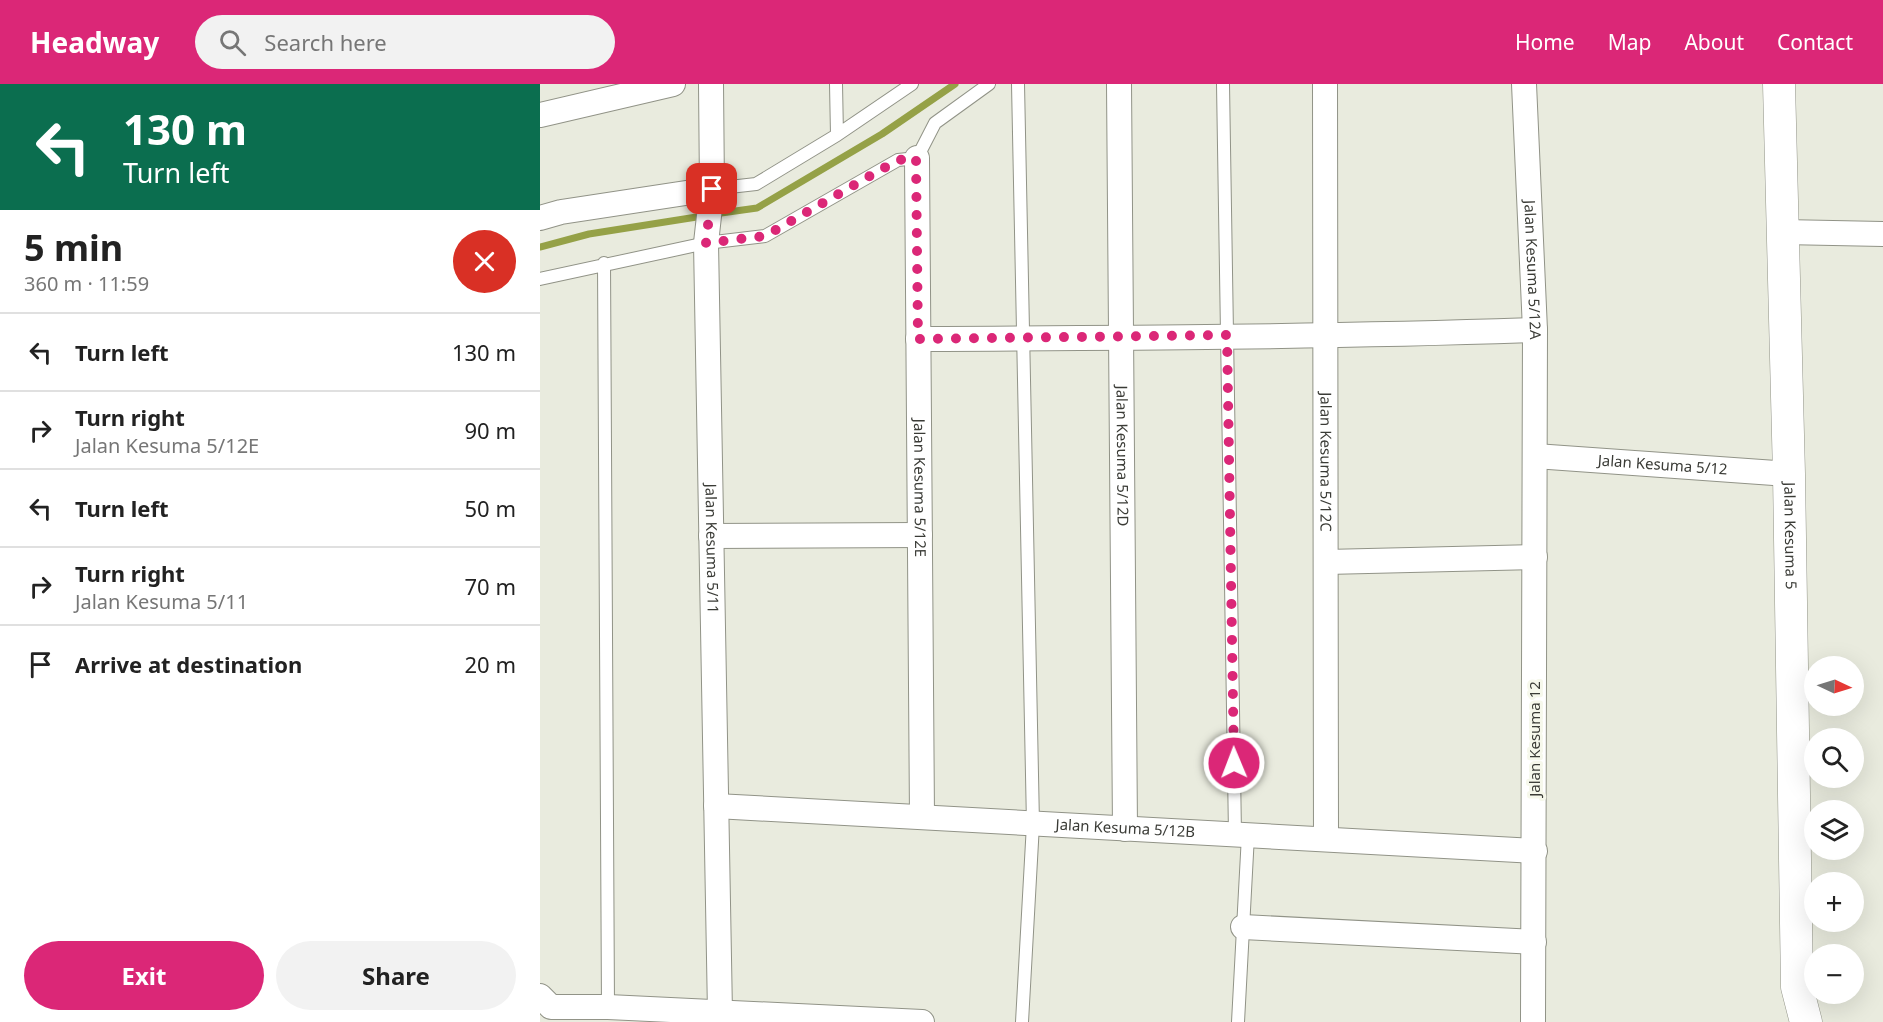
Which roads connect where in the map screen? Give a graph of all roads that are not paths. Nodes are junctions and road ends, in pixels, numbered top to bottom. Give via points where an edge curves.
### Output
1 (673, 84) edge
2 (711, 84) edge
3 (836, 84) edge
4 (912, 84) edge
5 (989, 84) edge
6 (1018, 84) edge
7 (1119, 84) edge
8 (1223, 84) edge
9 (1325, 84) edge
10 (1524, 84) edge
11 (1779, 84) edge
12 (540, 115) edge
13 (837, 135) junction
14 (916, 158) junction
15 (709, 215) junction
16 (540, 218) edge
17 (1783, 232) junction
18 (1883, 234) edge
19 (604, 263) junction
20 (540, 279) edge
21 (1534, 330) junction
22 (1227, 335) junction
23 (1325, 337) junction
24 (1121, 338) junction
25 (918, 339) junction
26 (1023, 339) junction
27 (1535, 456) junction
28 (1789, 474) junction
29 (920, 535) junction
30 (711, 536) junction
31 (1535, 556) junction
32 (1326, 562) junction
33 (716, 806) junction
34 (922, 817) junction
35 (1033, 824) junction
36 (1125, 829) junction
37 (1241, 835) junction
38 (1326, 839) junction
39 (1535, 850) junction
40 (1243, 927) junction
41 (1534, 942) junction
42 (1797, 987) junction
43 (540, 996) edge
44 (608, 1007) junction
45 (720, 1013) junction
46 (922, 1022) edge
47 (1022, 1022) edge
48 (1238, 1022) edge
49 (1533, 1022) edge
50 (1782, 1022) edge
51 (1806, 1022) edge

1 - 12 street
2 - 15 street, Jalan Kesuma 5/11
3 - 13 lane
4 - 13 lane
5 - 14 lane via 935,123
6 - 26 lane
7 - 24 street, Jalan Kesuma 5/12D
8 - 22 lane
9 - 23 street, Jalan Kesuma 5/12C
10 - 21 street, Jalan Kesuma 5/12A
11 - 17 street, Jalan Kesuma 5
13 - 15 lane
14 - 15 lane via 898,160 765,236
14 - 25 street, Jalan Kesuma 5/12E
15 - 16 street via 561,212
15 - 19 lane
15 - 30 street, Jalan Kesuma 5/11
17 - 18 street
17 - 28 street, Jalan Kesuma 5
19 - 20 lane
19 - 44 lane
21 - 23 street
21 - 27 street, Jalan Kesuma 5/12A
22 - 23 street
22 - 24 street
22 - 37 lane
23 - 32 street, Jalan Kesuma 5/12C
24 - 26 street
24 - 36 street, Jalan Kesuma 5/12D
25 - 26 street
25 - 29 street, Jalan Kesuma 5/12E
26 - 35 lane
27 - 28 street, Jalan Kesuma 5/12
27 - 31 street, Jalan Kesuma 12
28 - 42 street, Jalan Kesuma 5
29 - 30 street
29 - 34 street, Jalan Kesuma 5/12E
30 - 33 street, Jalan Kesuma 5/11
31 - 32 street
31 - 39 street, Jalan Kesuma 12
32 - 38 street, Jalan Kesuma 5/12C
33 - 34 street, Jalan Kesuma 5/12B
33 - 45 street, Jalan Kesuma 5/11
34 - 35 street, Jalan Kesuma 5/12B
35 - 36 street, Jalan Kesuma 5/12B
35 - 47 lane
36 - 37 street, Jalan Kesuma 5/12B
37 - 38 street, Jalan Kesuma 5/12B
37 - 40 lane
38 - 39 street, Jalan Kesuma 5/12B
39 - 41 street, Jalan Kesuma 12
40 - 41 street
40 - 48 lane
41 - 49 street, Jalan Kesuma 12
42 - 50 street, Jalan Kesuma 5
42 - 51 street, Jalan Kesuma 5
43 - 44 street via 551,1007
44 - 45 street
45 - 46 street

